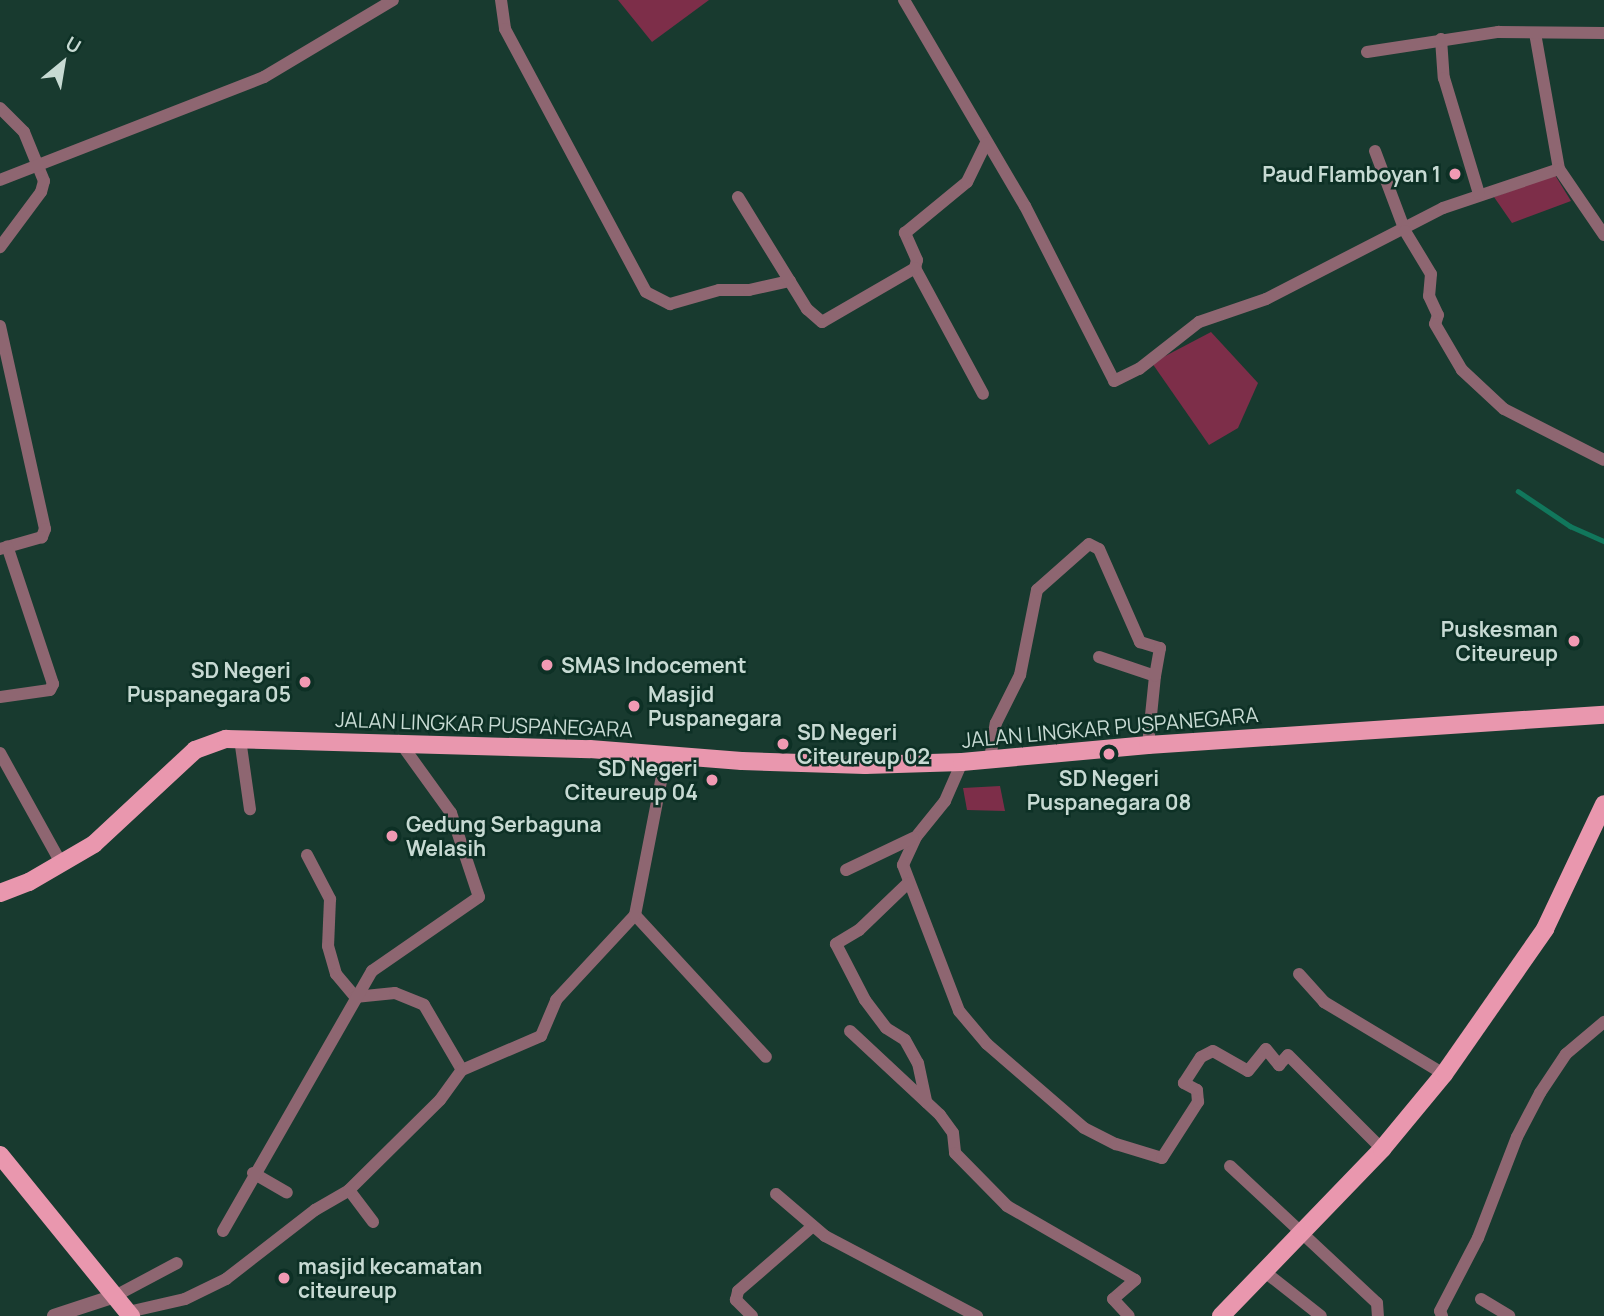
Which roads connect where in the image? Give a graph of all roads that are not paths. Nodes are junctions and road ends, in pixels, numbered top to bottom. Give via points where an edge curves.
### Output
1 (393, 0) edge
2 (501, 0) edge
3 (904, 0) edge
4 (1535, 33) junction
5 (1604, 33) edge
6 (1441, 39) junction
7 (1367, 52) dead end
8 (0, 108) edge
9 (986, 143) junction
10 (1375, 151) dead end
11 (37, 164) junction
12 (1559, 169) junction
13 (0, 180) edge
14 (1479, 194) junction
15 (738, 197) dead end
16 (1405, 231) junction
17 (1604, 235) edge
18 (0, 247) edge
19 (915, 268) junction
20 (790, 281) junction
21 (0, 326) edge
22 (983, 394) dead end
23 (1604, 460) edge
24 (4, 547) edge
25 (1099, 657) dead end
26 (1155, 676) junction
27 (0, 696) edge
28 (1604, 715) edge
29 (240, 739) junction
30 (399, 741) junction
31 (1148, 745) junction
32 (0, 753) edge
33 (666, 756) junction
34 (990, 759) junction
35 (962, 762) junction
36 (1604, 804) edge
37 (250, 809) dead end
38 (916, 836) junction
39 (307, 855) dead end
40 (62, 865) junction
41 (846, 870) dead end
42 (908, 883) junction
43 (0, 892) edge
44 (635, 915) junction
45 (1299, 974) dead end
46 (355, 997) junction
47 (1604, 1021) edge
48 (850, 1031) dead end
49 (766, 1057) dead end
50 (462, 1070) junction
51 (1444, 1074) junction
52 (926, 1102) junction
53 (1382, 1149) junction
54 (0, 1155) edge
55 (1230, 1166) dead end
56 (253, 1173) junction
57 (349, 1191) junction
58 (287, 1193) dead end
59 (776, 1194) dead end
60 (373, 1222) dead end
61 (812, 1227) junction
62 (223, 1231) dead end
63 (1304, 1233) junction
64 (177, 1263) dead end
65 (1265, 1272) junction
66 (115, 1296) junction
67 (1481, 1299) dead end
68 (130, 1314) edge
69 (54, 1316) edge
70 (752, 1316) edge
71 (977, 1316) edge
72 (1129, 1316) edge
73 (1221, 1316) edge
74 (1321, 1316) edge
75 (1378, 1316) edge
76 (1442, 1316) edge
77 (1509, 1316) edge

1 - 11 street via 264,77
2 - 20 street via 505,29 646,292 670,304 719,290 749,290
3 - 9 street
4 - 5 street
4 - 6 street
4 - 12 street
6 - 7 street
6 - 14 street via 1444,78
8 - 11 street via 24,132
9 - 16 street via 1025,206 1114,381 1139,369 1199,322 1266,299
9 - 19 street via 967,182 905,233 917,260
10 - 16 street
11 - 13 street via 32,171
11 - 18 street via 44,186
12 - 14 street
12 - 17 street
14 - 16 street
15 - 20 street
16 - 23 street via 1431,274 1429,296 1438,315 1435,324 1462,370 1504,409
19 - 20 street via 822,322 807,309
19 - 22 street
21 - 24 street via 45,529 42,537
24 - 27 street via 53,684 50,690
25 - 26 street
26 - 31 street
26 - 34 street via 1161,649 1140,642 1099,549 1092,544 1037,590 1020,675 996,723
28 - 31 main road, JALAN LINGKAR PUSPANEGARA
29 - 30 main road, JALAN LINGKAR PUSPANEGARA
29 - 37 street
29 - 40 main road, JALAN LINGKAR PUSPANEGARA via 195,750 94,844
30 - 33 main road, JALAN LINGKAR PUSPANEGARA
30 - 46 street via 454,820 479,897 382,960
31 - 34 main road, JALAN LINGKAR PUSPANEGARA
32 - 40 street
33 - 35 main road, JALAN LINGKAR PUSPANEGARA via 804,765
33 - 44 street
34 - 35 main road, JALAN LINGKAR PUSPANEGARA
35 - 38 street via 937,815
36 - 51 main road via 1545,929
38 - 41 street
38 - 42 street via 904,856
39 - 46 street via 330,899 330,960
40 - 43 main road, JALAN LINGKAR PUSPANEGARA
42 - 52 street via 859,930 836,944 865,1000 886,1028 905,1040 918,1063
42 - 53 street via 965,1020 986,1044 1098,1136 1163,1158 1199,1102 1197,1090 1184,1083 1201,1057 1213,1051 1248,1071 1266,1049 1279,1065 1288,1055
44 - 49 street
44 - 50 street via 556,1000 537,1040
45 - 51 street via 1324,1002
46 - 50 street via 395,993 424,1005
46 - 56 street
47 - 76 street via 1566,1054 1540,1093 1517,1137 1478,1238 1440,1311
48 - 52 street
50 - 57 street via 440,1100
51 - 53 main road
52 - 72 street via 953,1133 959,1157 1007,1206 1135,1280 1114,1299
53 - 63 main road
54 - 66 main road
55 - 63 street
56 - 58 street
56 - 62 street
57 - 60 street
57 - 68 street via 315,1210 226,1279 186,1299
59 - 61 street
61 - 70 street via 738,1291 736,1300
61 - 71 street
63 - 65 main road
63 - 75 street via 1377,1303
64 - 66 street
65 - 73 main road
65 - 74 street
66 - 68 main road
66 - 69 street
67 - 77 street

